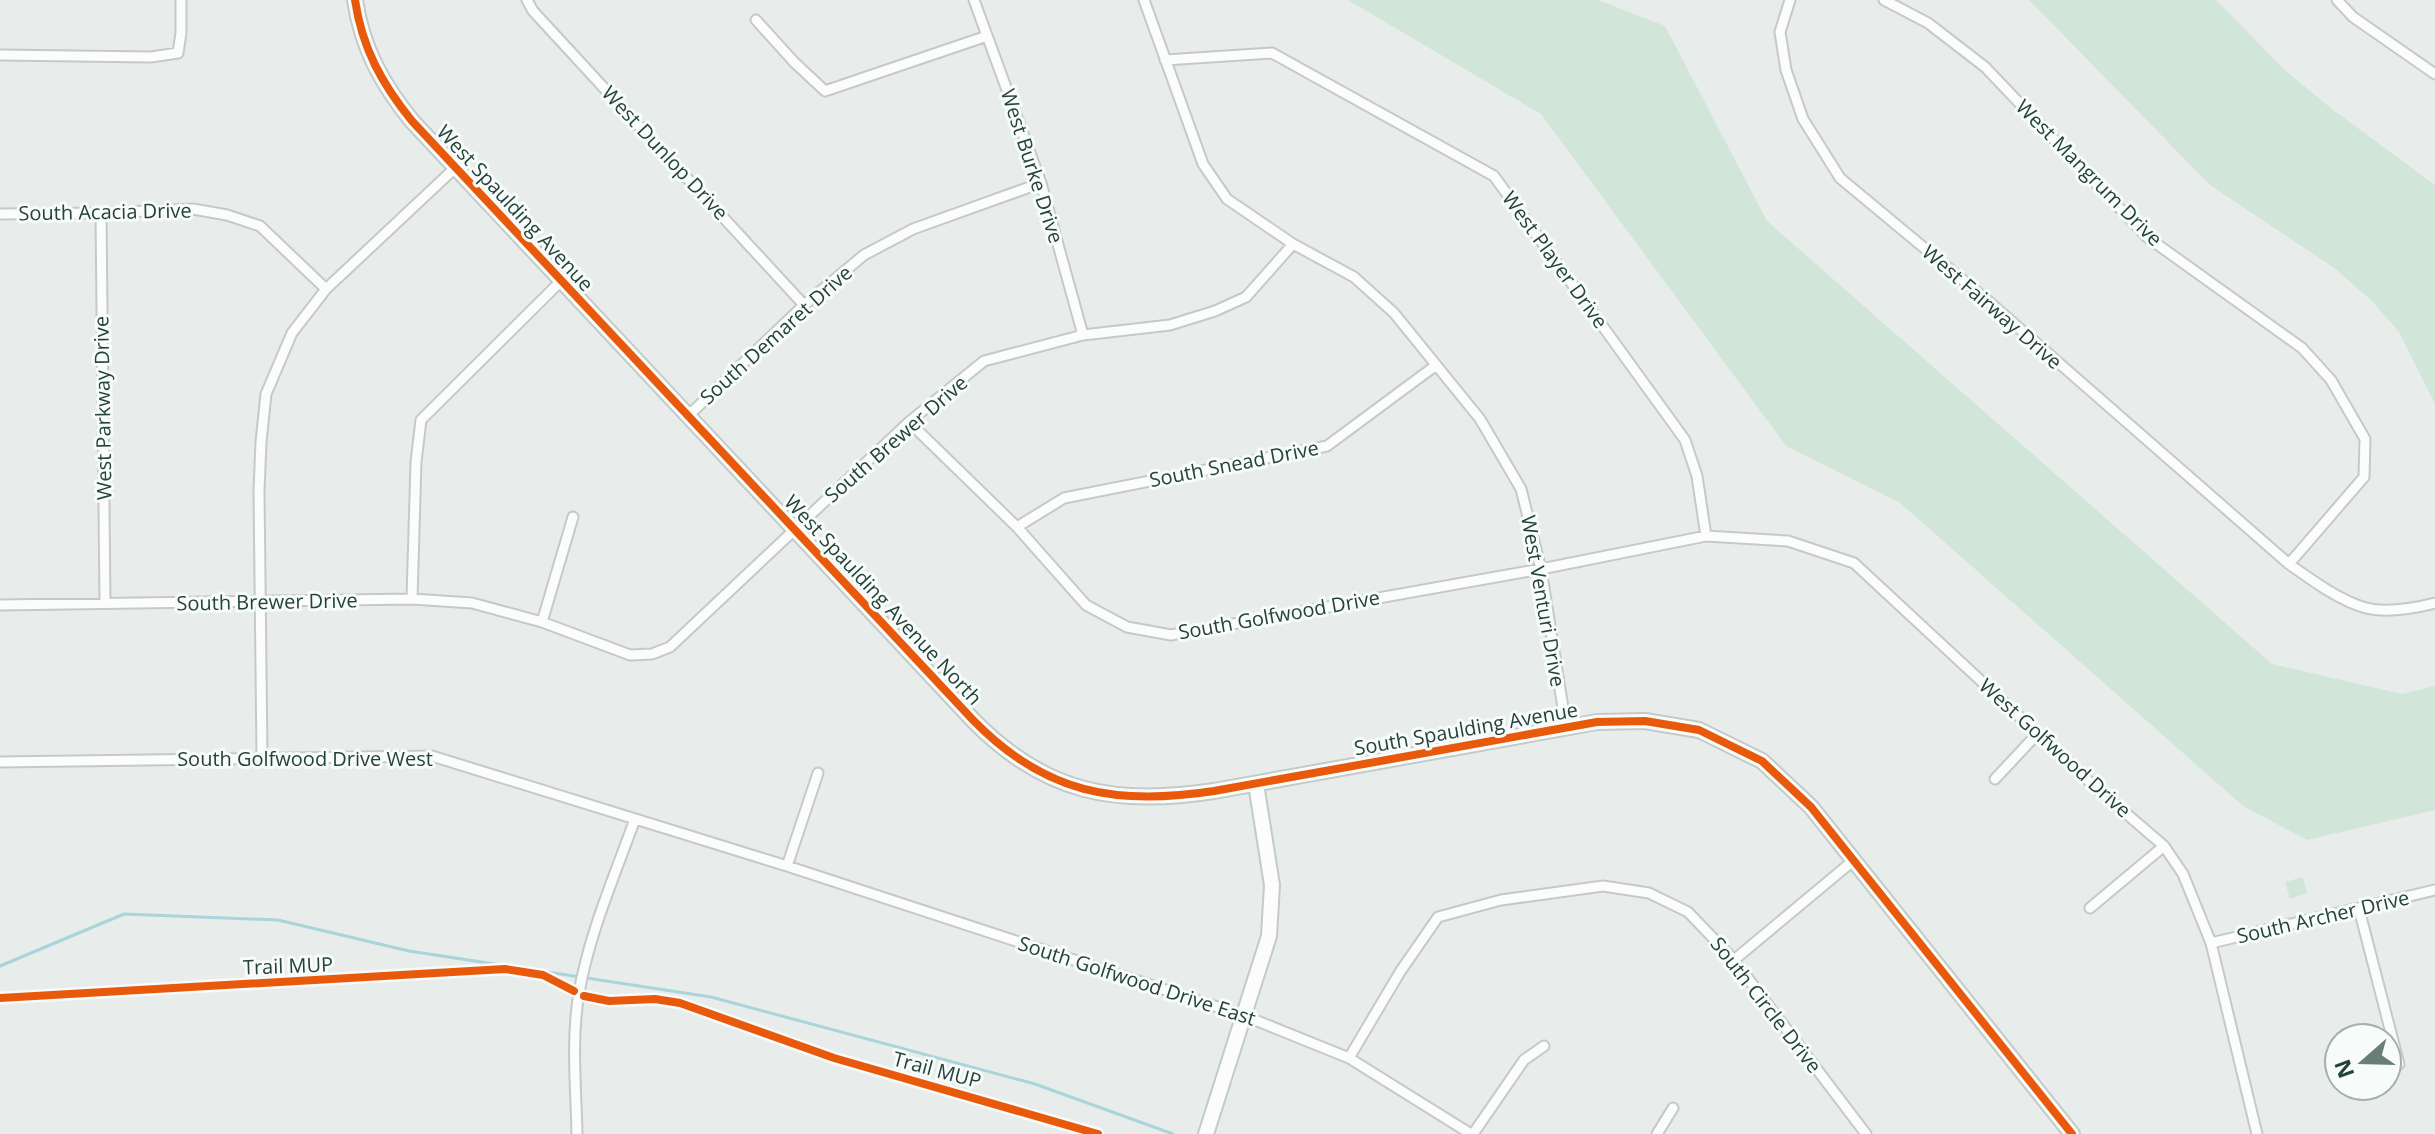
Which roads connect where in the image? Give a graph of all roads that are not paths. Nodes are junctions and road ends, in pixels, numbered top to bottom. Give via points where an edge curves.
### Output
1 (181, 0) edge
2 (355, 0) edge
3 (527, 0) edge
4 (974, 0) edge
5 (1144, 0) edge
6 (1790, 0) edge
7 (1884, 0) edge
8 (2337, 0) edge
9 (756, 20) dead end
10 (987, 36) junction
11 (0, 55) edge
12 (1165, 60) junction
13 (2435, 74) edge
14 (455, 168) junction
15 (1041, 183) junction
16 (101, 213) junction
17 (0, 214) edge
18 (1293, 244) junction
19 (562, 280) junction
20 (326, 289) junction
21 (804, 305) junction
22 (1083, 335) junction
23 (1435, 366) junction
24 (688, 416) junction
25 (909, 422) junction
26 (573, 517) dead end
27 (1017, 527) junction
28 (795, 529) junction
29 (1706, 536) junction
30 (1680, 539) joint
31 (2289, 564) junction
32 (1541, 569) junction
33 (412, 599) junction
34 (105, 603) junction
35 (259, 603) junction
36 (2435, 603) edge
37 (0, 605) edge
38 (542, 622) junction
39 (1566, 727) junction
40 (2038, 733) junction
41 (262, 757) junction
42 (0, 762) edge
43 (818, 773) dead end
44 (1995, 779) dead end
45 (1256, 784) junction
46 (1070, 786) joint
47 (635, 819) junction
48 (2164, 846) junction
49 (1854, 860) junction
50 (787, 866) junction
51 (2435, 890) edge
52 (2090, 908) dead end
53 (2359, 909) junction
54 (2211, 943) junction
55 (1734, 960) junction
56 (1245, 1016) junction
57 (2388, 1022) edge
58 (1544, 1046) dead end
59 (1349, 1058) junction
60 (1673, 1108) dead end
61 (577, 1134) edge
62 (1206, 1134) edge
63 (1472, 1134) edge
64 (1657, 1134) edge
65 (1866, 1134) edge
66 (2072, 1134) edge
67 (2257, 1134) edge

1 - 11 street via 178,53
2 - 14 street, West Spaulding Avenue via 366,48 384,84
3 - 21 street, West Dunlop Drive
4 - 10 street, West Burke Drive
5 - 12 street, West Venturi Drive
6 - 31 street, West Fairway Drive via 1780,32 1786,70 1803,119 1840,178
7 - 31 street, West Mangrum Drive via 1928,23 1985,67 2147,237 2302,348 2331,380 2365,439 2364,477
8 - 13 street
9 - 10 street via 825,91
10 - 15 street, West Burke Drive
12 - 18 street, West Venturi Drive via 1203,164 1227,199
12 - 29 street, West Player Drive via 1272,53 1494,176 1685,440 1697,476
14 - 19 street, West Spaulding Avenue
14 - 20 street
15 - 21 street, South Demaret Drive via 913,229 864,255
15 - 22 street, West Burke Drive
16 - 17 street, South Acacia Drive
16 - 20 street, South Acacia Drive via 193,209 260,226
16 - 34 street, West Parkway Drive
18 - 22 street, South Brewer Drive via 1246,297 1215,311 1170,325
18 - 23 street, West Venturi Drive via 1354,277 1394,313
19 - 24 street, West Spaulding Avenue
19 - 33 street via 421,420
20 - 35 street via 292,333 266,394
21 - 24 street, South Demaret Drive
22 - 25 street, South Brewer Drive via 984,361
23 - 27 street, South Snead Drive via 1327,446 1064,498
23 - 32 street, West Venturi Drive via 1480,419 1521,489
24 - 28 street, West Spaulding Avenue North
25 - 27 street, South Golfwood Drive
25 - 28 street, South Brewer Drive
26 - 38 street
27 - 32 street, South Golfwood Drive via 1086,605 1127,627 1171,635
28 - 38 street, South Brewer Drive via 670,647 652,654 630,655
28 - 46 street, West Spaulding Avenue North via 985,732 1023,763
29 - 30 street, West Golfwood Drive
29 - 40 street, West Golfwood Drive via 1788,541 1854,563
30 - 32 street, South Golfwood Drive
31 - 36 street, West Fairway Drive via 2366,608 2414,609
32 - 39 street, West Venturi Drive
33 - 35 street, South Brewer Drive
33 - 38 street, South Brewer Drive via 472,603
34 - 35 street, South Brewer Drive
34 - 37 street, South Brewer Drive
35 - 41 street
39 - 45 street, South Spaulding Avenue
39 - 49 street, South Spaulding Avenue via 1645,721 1699,730 1762,761 1811,807
40 - 44 street
40 - 48 street, West Golfwood Drive
41 - 42 street, South Golfwood Drive West
41 - 47 street, South Golfwood Drive West via 432,756
43 - 50 street
45 - 46 street, South Spaulding Avenue via 1157,798 1113,796
45 - 56 street via 1272,885 1269,936
47 - 50 street, South Golfwood Drive West
47 - 61 street via 579,994
48 - 52 street
48 - 54 street, West Golfwood Drive via 2183,874
49 - 55 street
49 - 66 street, South Spaulding Avenue
50 - 56 street, South Golfwood Drive East
51 - 53 street, South Archer Drive
53 - 54 street, South Archer Drive
53 - 57 street
54 - 67 street, West Golfwood Drive
55 - 59 street, South Circle Drive via 1688,912 1649,893 1603,886 1501,900 1438,917
55 - 65 street, South Circle Drive
56 - 59 street, South Golfwood Drive East
56 - 62 street
58 - 63 street via 1524,1060
59 - 63 street, South Golfwood Drive East
60 - 64 street

